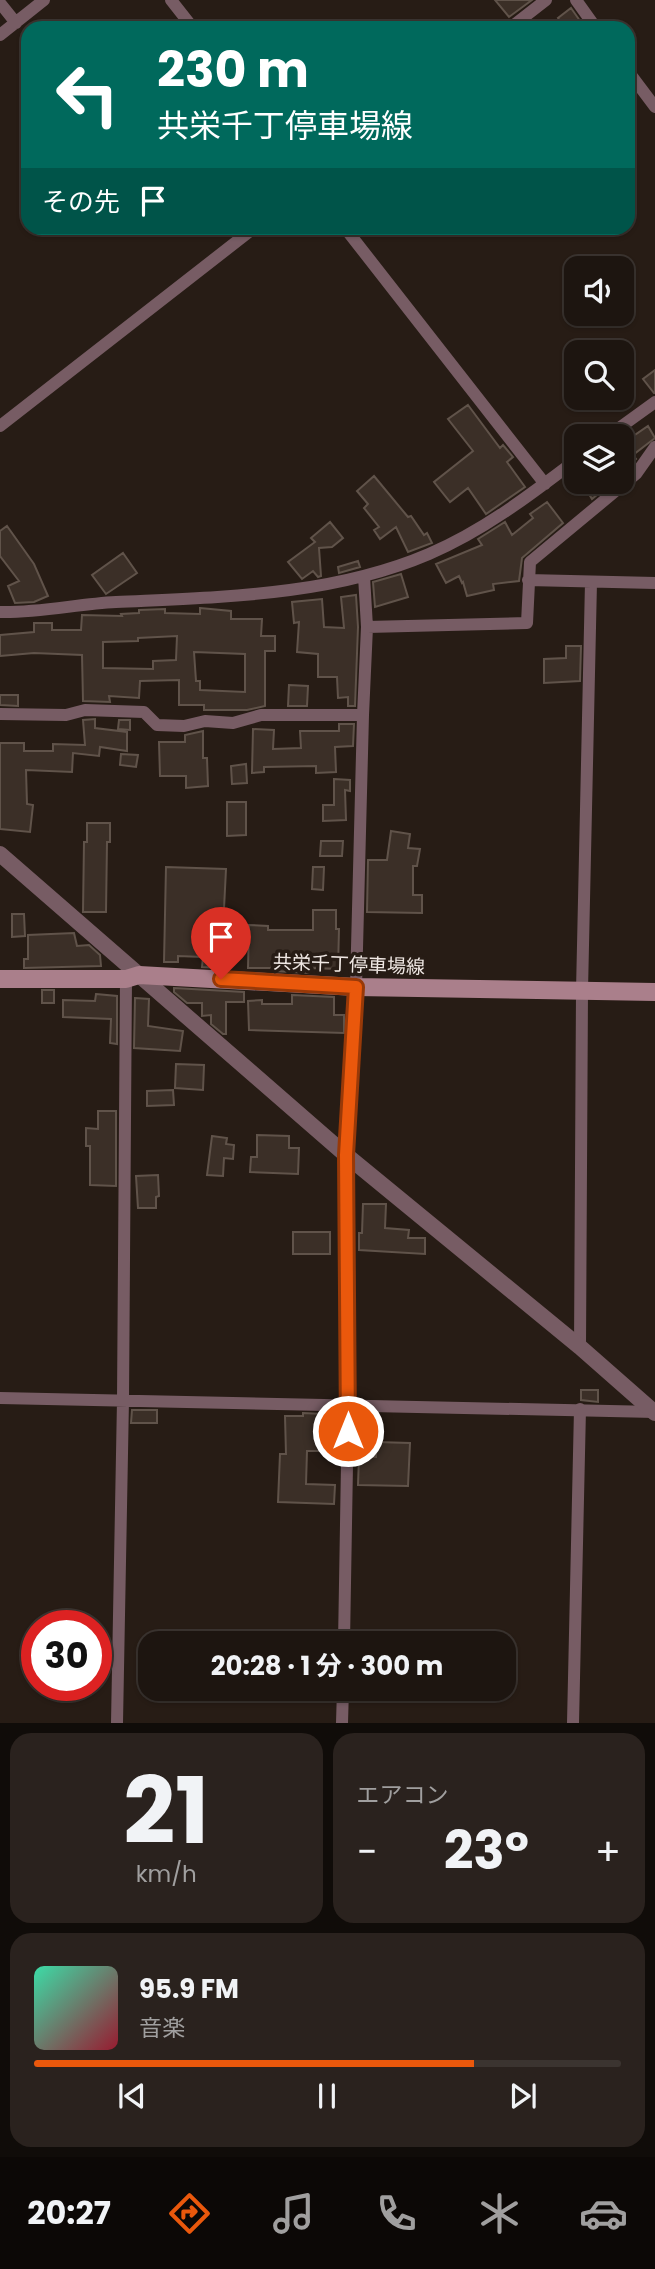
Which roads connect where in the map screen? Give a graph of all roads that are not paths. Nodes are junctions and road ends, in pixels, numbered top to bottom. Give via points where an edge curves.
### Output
1 (44, 0) edge
2 (171, 0) edge
3 (546, 0) edge
4 (576, 0) edge
5 (0, 3) edge
6 (188, 21) edge
7 (519, 21) edge
8 (591, 21) edge
9 (16, 23) junction
10 (0, 35) edge
11 (635, 80) edge
12 (655, 107) edge
13 (245, 235) edge
14 (350, 235) edge
15 (655, 402) edge
16 (625, 424) edge
17 (0, 426) edge
18 (655, 447) edge
19 (564, 469) edge
20 (545, 484) junction
21 (365, 576) junction
22 (528, 580) junction
23 (591, 582) junction
24 (655, 583) edge
25 (0, 612) edge
26 (367, 627) junction
27 (0, 714) edge
28 (363, 715) junction
29 (0, 854) edge
30 (133, 977) junction
31 (0, 979) edge
32 (356, 987) junction
33 (582, 991) junction
34 (655, 992) edge
35 (346, 1155) junction
36 (580, 1347) junction
37 (0, 1398) edge
38 (123, 1400) junction
39 (348, 1405) junction
40 (580, 1409) junction
41 (655, 1412) edge
42 (344, 1631) edge
43 (343, 1701) edge
44 (117, 1723) edge
45 (342, 1723) edge
46 (573, 1723) edge

1 - 9 street
2 - 6 street
3 - 7 street
4 - 8 street
5 - 9 street
9 - 10 street
11 - 12 street
13 - 17 street
14 - 20 street
15 - 16 street
18 - 22 street via 636,474 530,562
19 - 20 street
20 - 21 street via 478,529 428,554
21 - 25 street via 282,591
21 - 26 street
22 - 23 street
22 - 26 street via 527,622
23 - 24 street
23 - 33 street
26 - 28 street
27 - 28 street via 144,712 156,725 184,726 205,721 233,723 261,715
28 - 32 street
29 - 30 street
30 - 31 main road, 共栄千丁停車場線
30 - 32 main road, 共栄千丁停車場線
30 - 35 street
30 - 38 street
32 - 33 main road, 共栄千丁停車場線
32 - 35 street
33 - 34 main road, 共栄千丁停車場線
33 - 36 street
35 - 36 street
35 - 39 street
36 - 41 street
37 - 38 street
38 - 39 street
38 - 44 street
39 - 40 street
39 - 42 street
40 - 41 street
40 - 46 street
43 - 45 street

